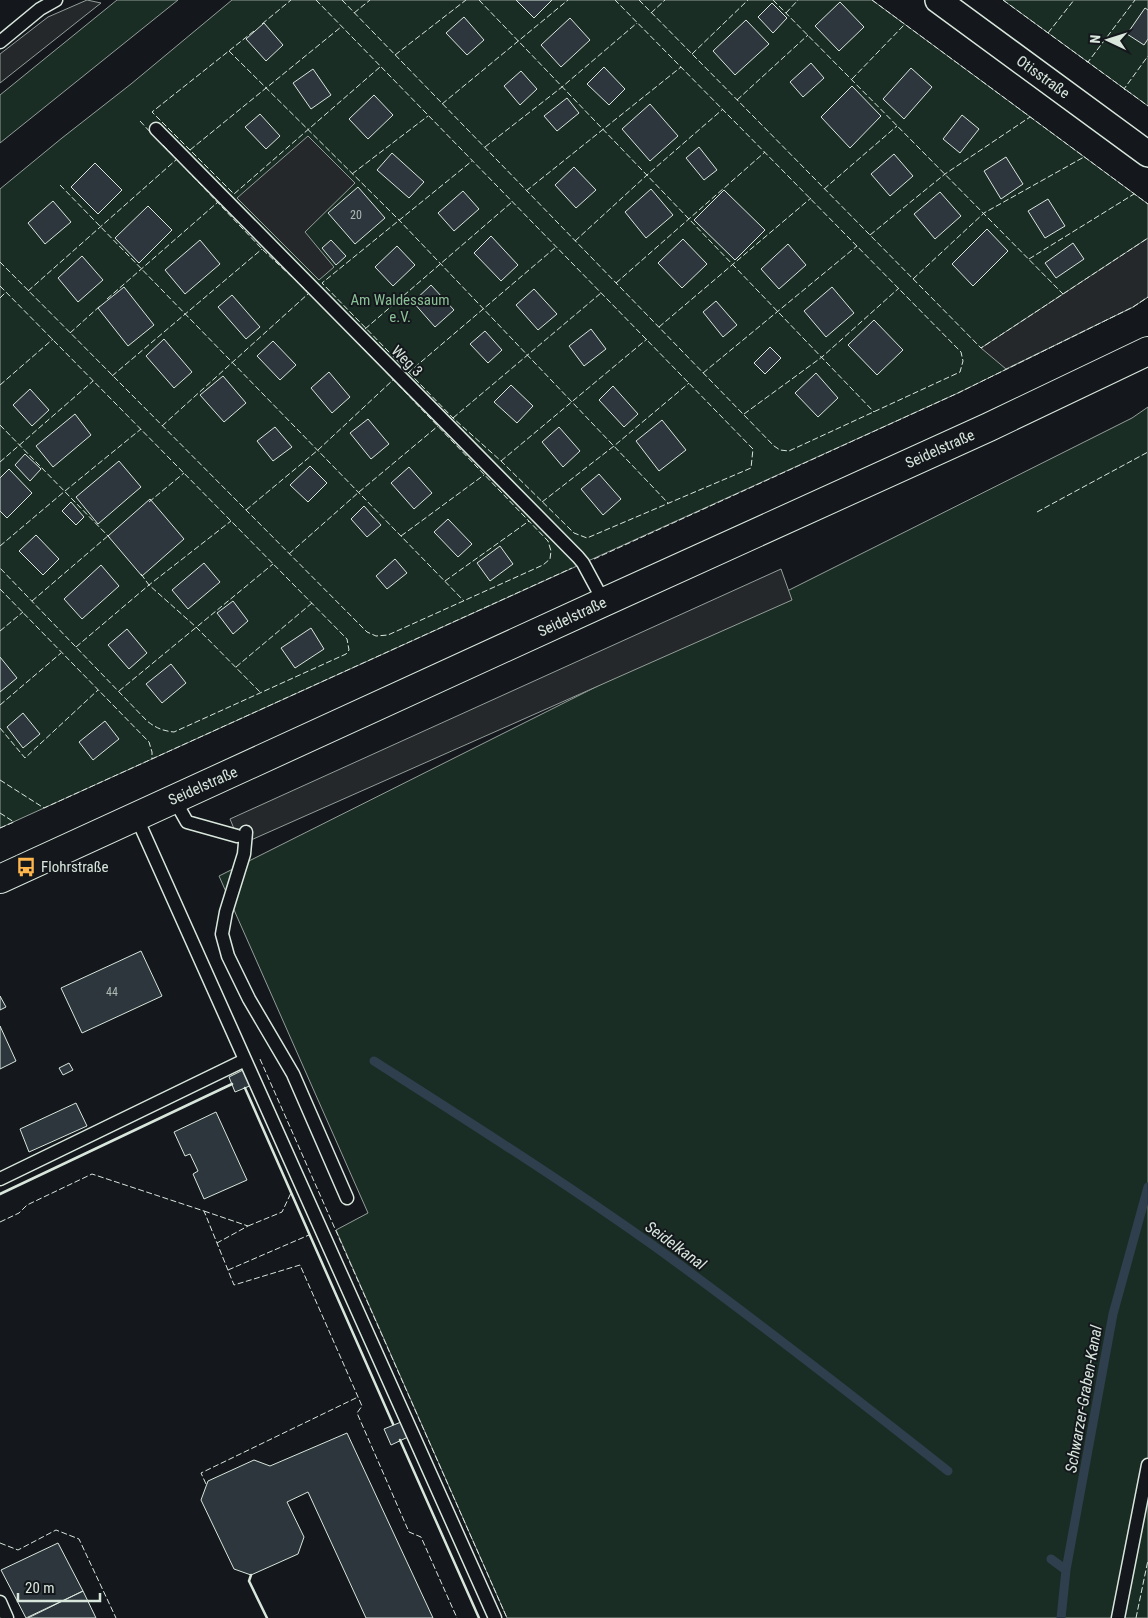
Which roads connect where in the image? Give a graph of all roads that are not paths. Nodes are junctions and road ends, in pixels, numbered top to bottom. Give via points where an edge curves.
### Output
1 (56, 0) edge
2 (938, 0) edge
3 (0, 42) edge
4 (156, 129) dead end
5 (1148, 154) edge
6 (1146, 351) edge
7 (604, 602) junction
8 (174, 799) junction
9 (136, 816) junction
10 (0, 879) edge
11 (245, 1060) junction
12 (0, 1179) edge
13 (347, 1198) dead end
14 (1148, 1465) edge
15 (0, 1602) edge
16 (7, 1618) edge
17 (495, 1618) edge
18 (1118, 1618) edge

1 - 3 lane
2 - 5 street, Otisstraße
4 - 7 lane, Weg 3 via 583,563
6 - 7 main road, Seidelstraße via 989,427
7 - 8 main road, Seidelstraße
8 - 9 main road, Seidelstraße
8 - 13 lane via 187,822 241,834 244,854 222,934 228,956 248,999 293,1074
9 - 10 main road, Seidelstraße
9 - 11 lane
11 - 12 lane
11 - 17 lane
14 - 18 lane
15 - 16 lane

